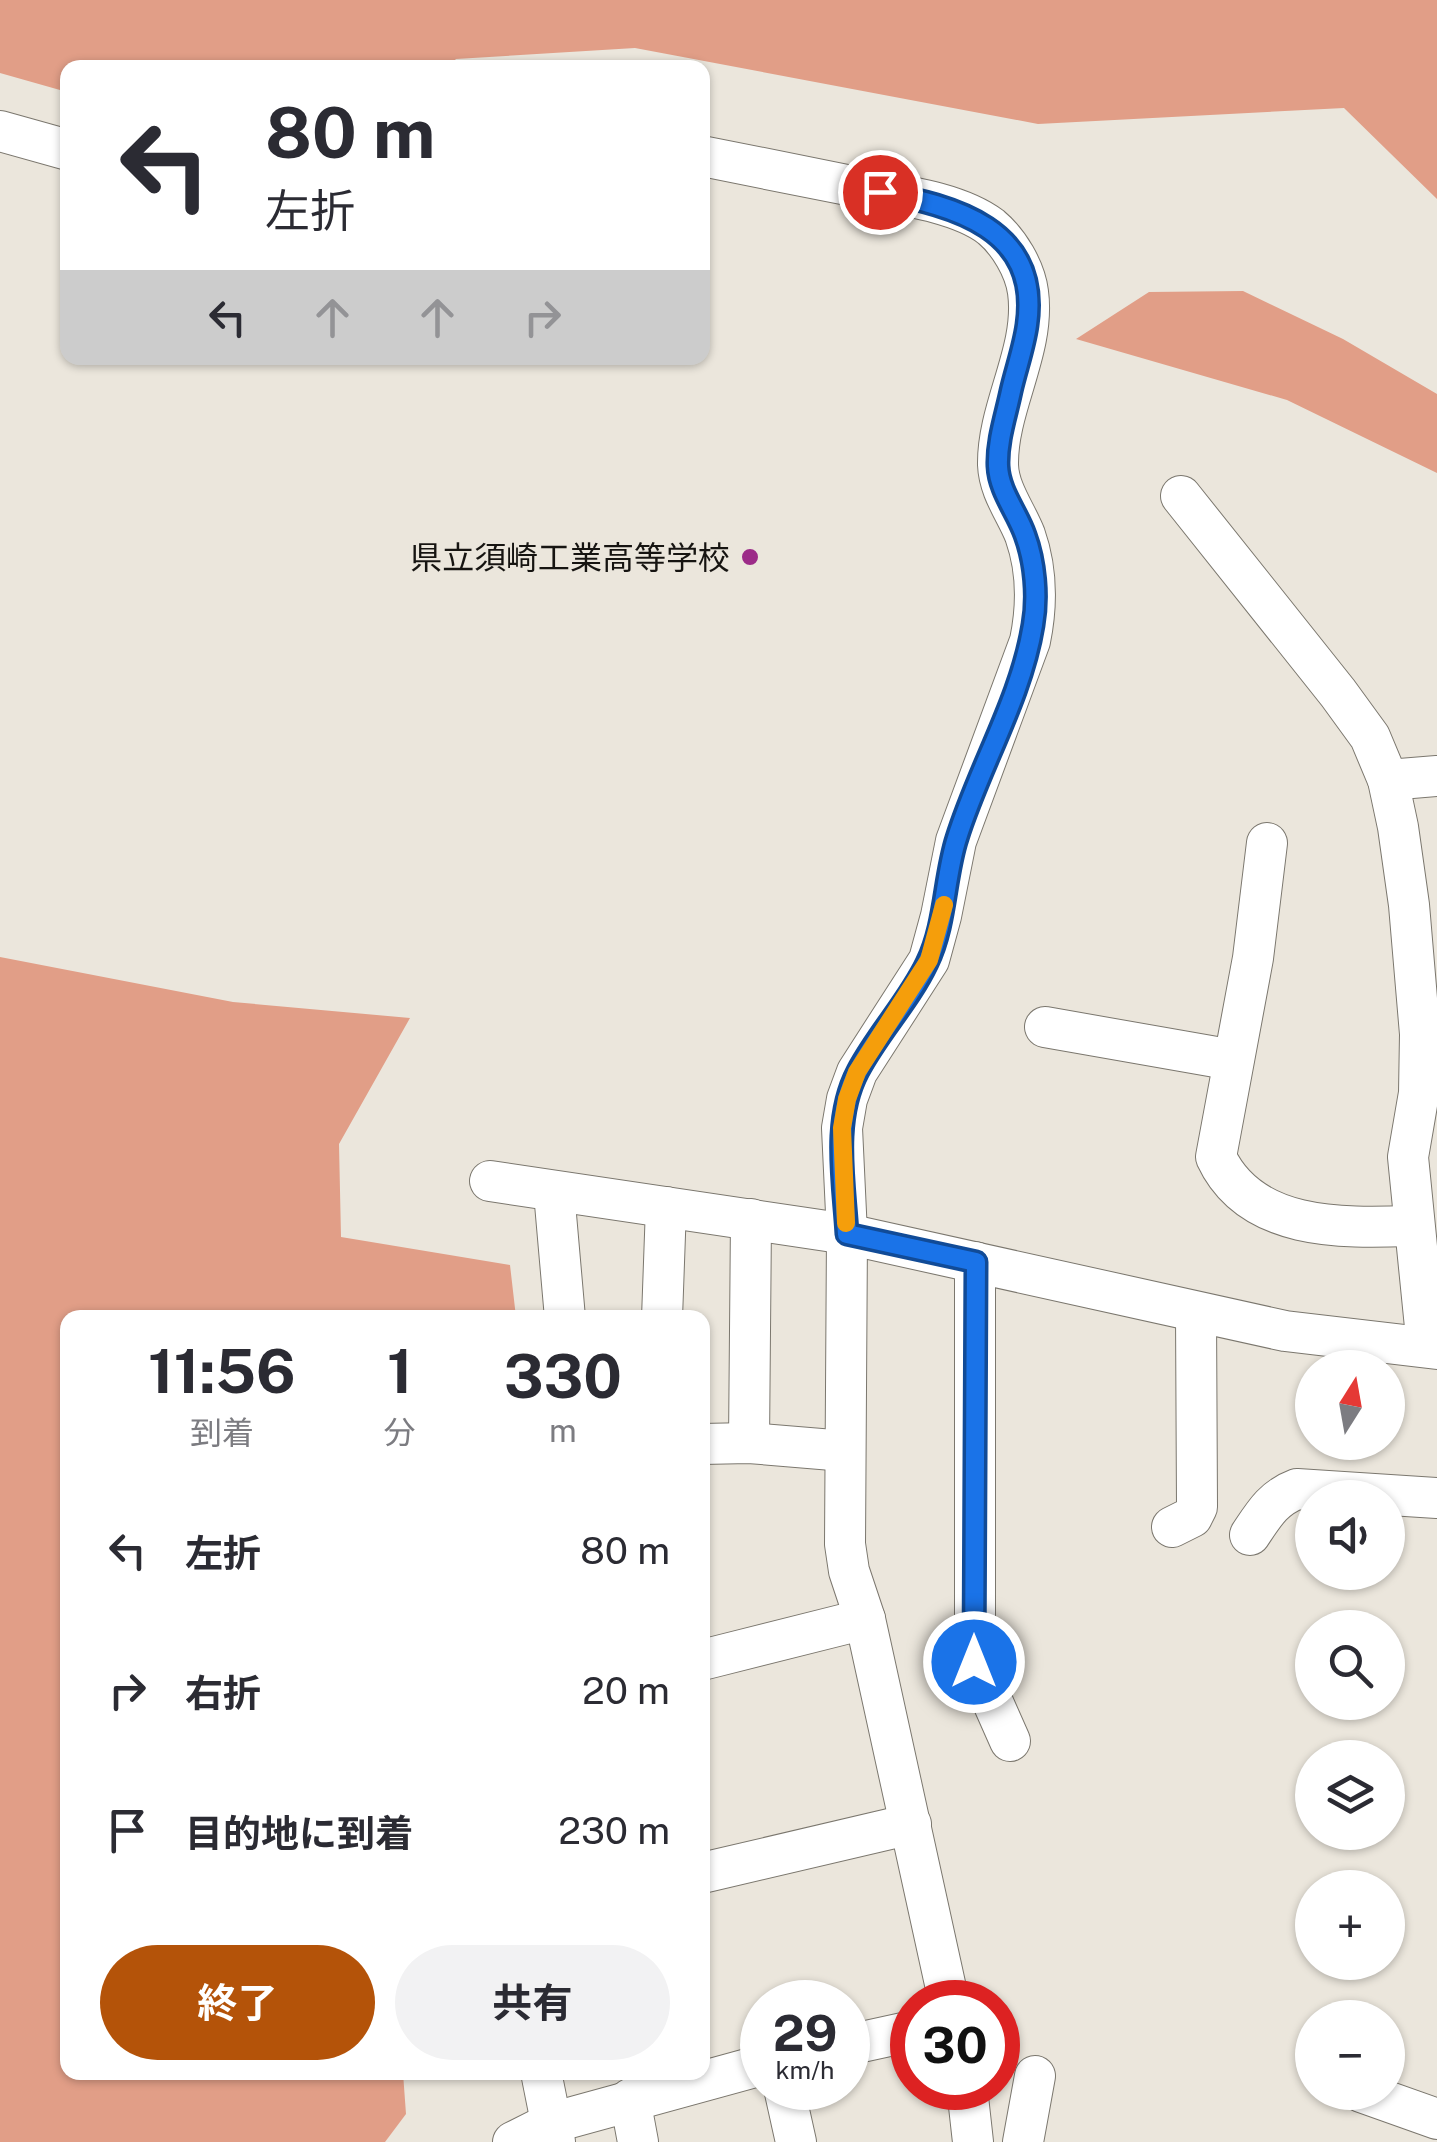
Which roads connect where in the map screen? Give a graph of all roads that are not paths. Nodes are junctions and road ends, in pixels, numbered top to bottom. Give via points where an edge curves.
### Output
1 (0, 130) edge
2 (60, 148) edge
3 (710, 158) edge
4 (1181, 496) dead end
5 (1437, 776) edge
6 (1388, 780) junction
7 (1267, 843) dead end
8 (1045, 1027) dead end
9 (1233, 1060) junction
10 (490, 1181) dead end
11 (554, 1192) junction
12 (666, 1207) junction
13 (751, 1219) junction
14 (1414, 1226) junction
15 (847, 1234) junction
16 (976, 1262) junction
17 (564, 1310) edge
18 (662, 1310) edge
19 (1196, 1313) junction
20 (1432, 1348) edge
21 (749, 1443) junction
22 (710, 1444) edge
23 (845, 1450) junction
24 (1437, 1498) edge
25 (1172, 1527) dead end
26 (1250, 1535) dead end
27 (865, 1619) junction
28 (710, 1658) edge
29 (1010, 1741) dead end
30 (911, 1824) junction
31 (710, 1871) edge
32 (944, 1980) edge
33 (740, 2071) edge
34 (1035, 2076) dead end
35 (710, 2078) edge
36 (542, 2080) edge
37 (704, 2080) edge
38 (630, 2099) junction
39 (1405, 2108) edge
40 (789, 2110) edge
41 (969, 2110) edge
42 (1437, 2119) edge
43 (553, 2133) edge
44 (513, 2142) edge
45 (638, 2142) edge
46 (796, 2142) edge
47 (972, 2142) edge
48 (1023, 2142) edge

1 - 2 street
3 - 15 street via 965,214 991,228 1016,256 1028,291 998,466 1032,560 1034,620 956,841 929,960 857,1072 847,1099
4 - 6 street via 1338,693 1370,737
5 - 6 street
6 - 14 street via 1420,1034 1408,1157
7 - 9 street
8 - 9 street
9 - 14 street via 1216,1157 1236,1188 1300,1221 1337,1228
10 - 11 street
11 - 12 street
11 - 17 street
12 - 13 street
12 - 18 street
13 - 15 street
13 - 21 street
14 - 20 street
15 - 16 street
15 - 23 street
16 - 19 street
16 - 29 street via 974,1662
19 - 20 street via 1285,1332
19 - 25 street via 1197,1507
21 - 22 street
21 - 23 street
23 - 27 street via 845,1544
24 - 26 street via 1297,1489 1270,1504
27 - 28 street
27 - 30 street
30 - 31 street
30 - 32 street
33 - 35 street
34 - 48 street
36 - 43 street
37 - 38 street
38 - 43 street
38 - 45 street
39 - 42 street
40 - 46 street
41 - 47 street
43 - 44 street

